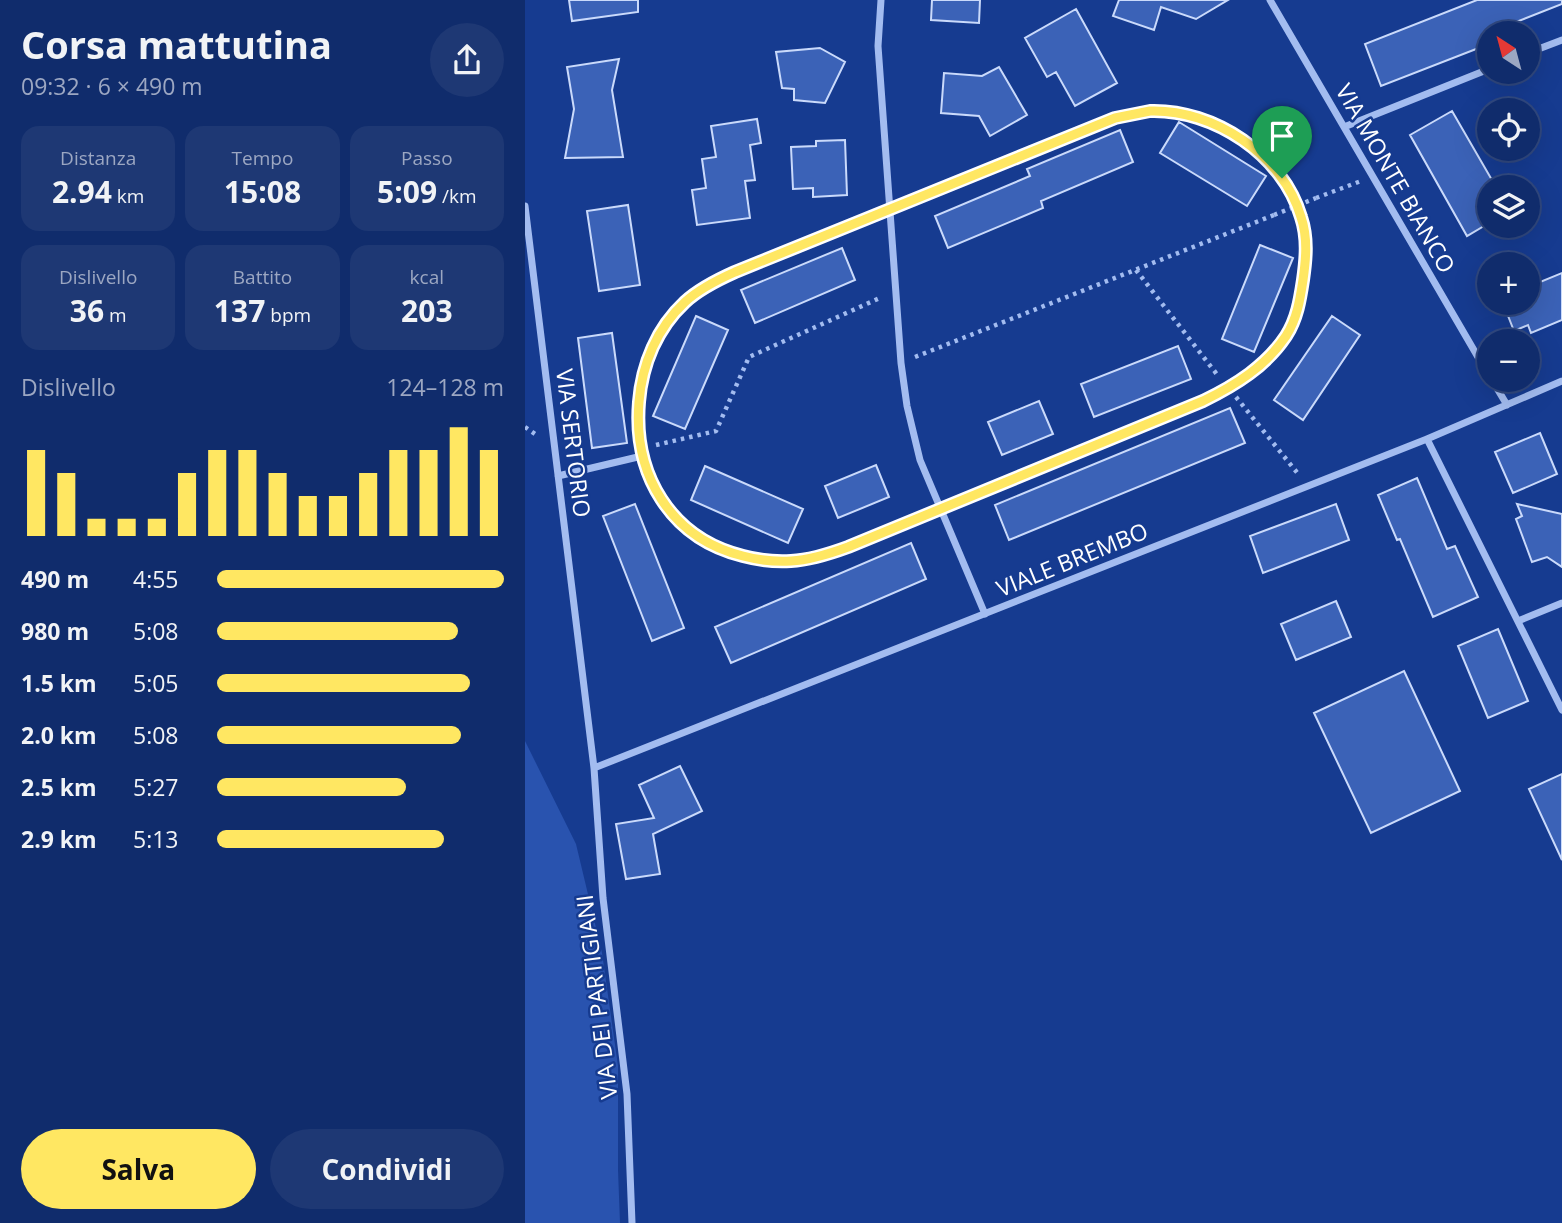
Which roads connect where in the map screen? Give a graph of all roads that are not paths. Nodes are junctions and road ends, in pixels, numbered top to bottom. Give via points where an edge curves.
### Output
1 (881, 0) edge
2 (1270, 0) edge
3 (1562, 40) edge
4 (1540, 48) edge
5 (1477, 74) edge
6 (1344, 127) junction
7 (525, 206) edge
8 (891, 208) junction
9 (1477, 356) edge
10 (1562, 381) edge
11 (1499, 392) edge
12 (1507, 405) junction
13 (1427, 439) junction
14 (642, 452) junction
15 (558, 477) junction
16 (940, 509) junction
17 (1562, 603) edge
18 (985, 614) junction
19 (1518, 621) junction
20 (1562, 710) edge
21 (594, 768) junction
22 (632, 1223) edge

1 - 8 street via 878,46
2 - 6 street, VIA MONTE BIANCO
3 - 4 street
5 - 6 street
6 - 9 street, VIA MONTE BIANCO
7 - 15 street, VIA SERTORIO
8 - 14 street via 726,275 685,301 661,331 645,368 638,406
8 - 16 street via 907,405 916,446
8 - 16 street via 1115,118 1167,111 1205,120 1257,152 1288,188 1303,225 1306,254 1299,307 1286,335 1257,369 1203,401
10 - 12 street, VIALE BREMBO
11 - 12 street, VIA MONTE BIANCO
12 - 13 street, VIALE BREMBO
13 - 18 street, VIALE BREMBO
13 - 19 street
14 - 15 street
14 - 16 street via 655,490 678,520 724,550 763,560 788,562 825,555
15 - 21 street, VIA SERTORIO
16 - 18 street
17 - 19 street
18 - 21 street, VIALE BREMBO
19 - 20 street
21 - 22 street, VIA DEI PARTIGIANI via 603,898 627,1094

